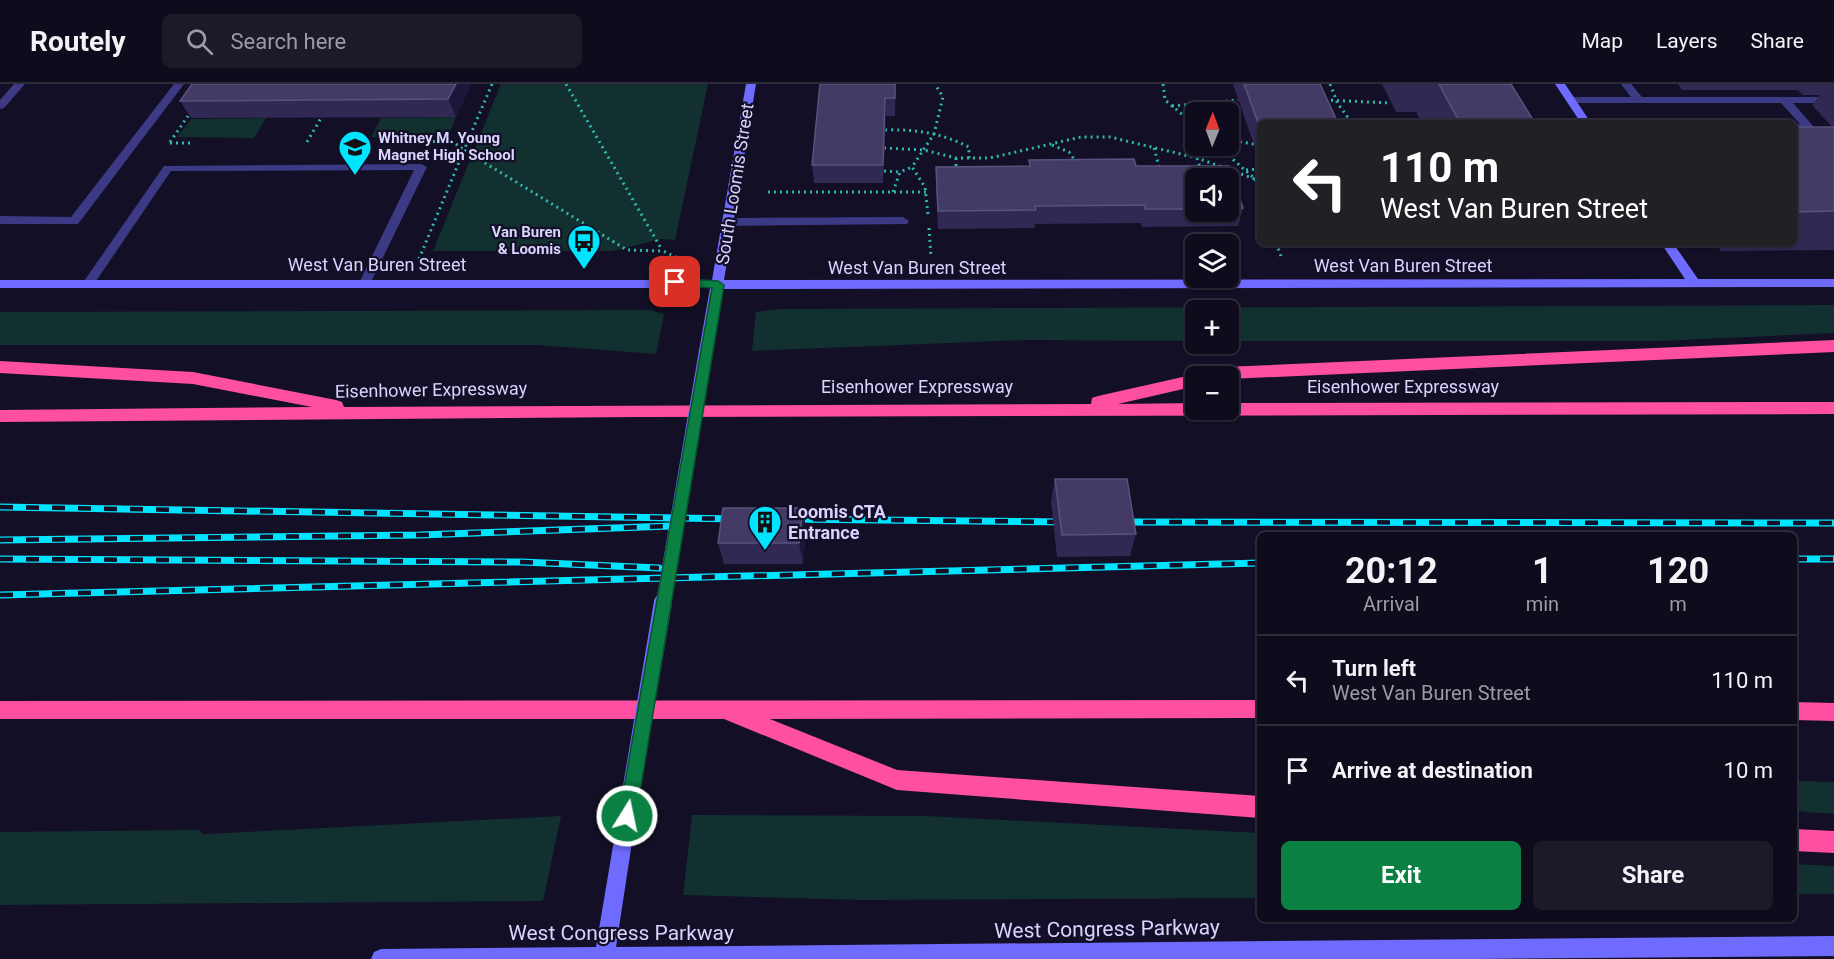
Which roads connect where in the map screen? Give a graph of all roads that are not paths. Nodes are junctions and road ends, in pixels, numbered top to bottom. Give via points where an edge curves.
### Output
1 (20, 84) edge
2 (178, 84) edge
3 (751, 84) edge
4 (1560, 84) edge
5 (1626, 84) edge
6 (1571, 100) junction
7 (1639, 100) junction
8 (1784, 100) junction
9 (1834, 100) edge
10 (0, 106) edge
11 (1584, 120) edge
12 (1797, 127) edge
13 (0, 220) edge
14 (903, 221) dead end
15 (728, 222) junction
16 (1669, 246) edge
17 (365, 283) junction
18 (1694, 283) junction
19 (1834, 283) edge
20 (0, 284) edge
21 (88, 284) junction
22 (718, 285) junction
23 (1834, 346) edge
24 (0, 367) edge
25 (1239, 372) edge
26 (1185, 383) edge
27 (1834, 408) edge
28 (1067, 410) junction
29 (373, 414) junction
30 (0, 416) edge
31 (1257, 709) edge
32 (0, 710) edge
33 (722, 710) junction
34 (1797, 711) edge
35 (1834, 712) edge
36 (1257, 807) edge
37 (1797, 840) edge
38 (1834, 842) edge
39 (1834, 946) edge
40 (1075, 956) edge
41 (604, 958) edge
42 (381, 959) edge

1 - 10 lane
2 - 13 lane via 74,221
3 - 15 street, South Loomis Street
4 - 6 street
5 - 7 lane
6 - 7 lane
6 - 11 street
7 - 8 lane
8 - 9 lane
8 - 12 lane via 1809,127
14 - 15 lane
15 - 22 street, South Loomis Street
16 - 18 street
17 - 21 street, West Van Buren Street
17 - 21 lane via 421,167 168,168
17 - 22 street, West Van Buren Street
18 - 19 street, West Van Buren Street
18 - 22 street, West Van Buren Street
20 - 21 street, West Van Buren Street
22 - 41 street, South Loomis Street, bridge
23 - 25 highway
24 - 29 highway via 193,378
26 - 28 highway
27 - 28 highway, Eisenhower Expressway
28 - 29 highway, Eisenhower Expressway
29 - 30 highway, Eisenhower Expressway
31 - 33 highway
32 - 33 highway
33 - 36 highway via 897,780
34 - 35 highway
37 - 38 highway
39 - 40 street, West Congress Parkway
40 - 41 street, West Congress Parkway
41 - 42 street, West Congress Parkway

